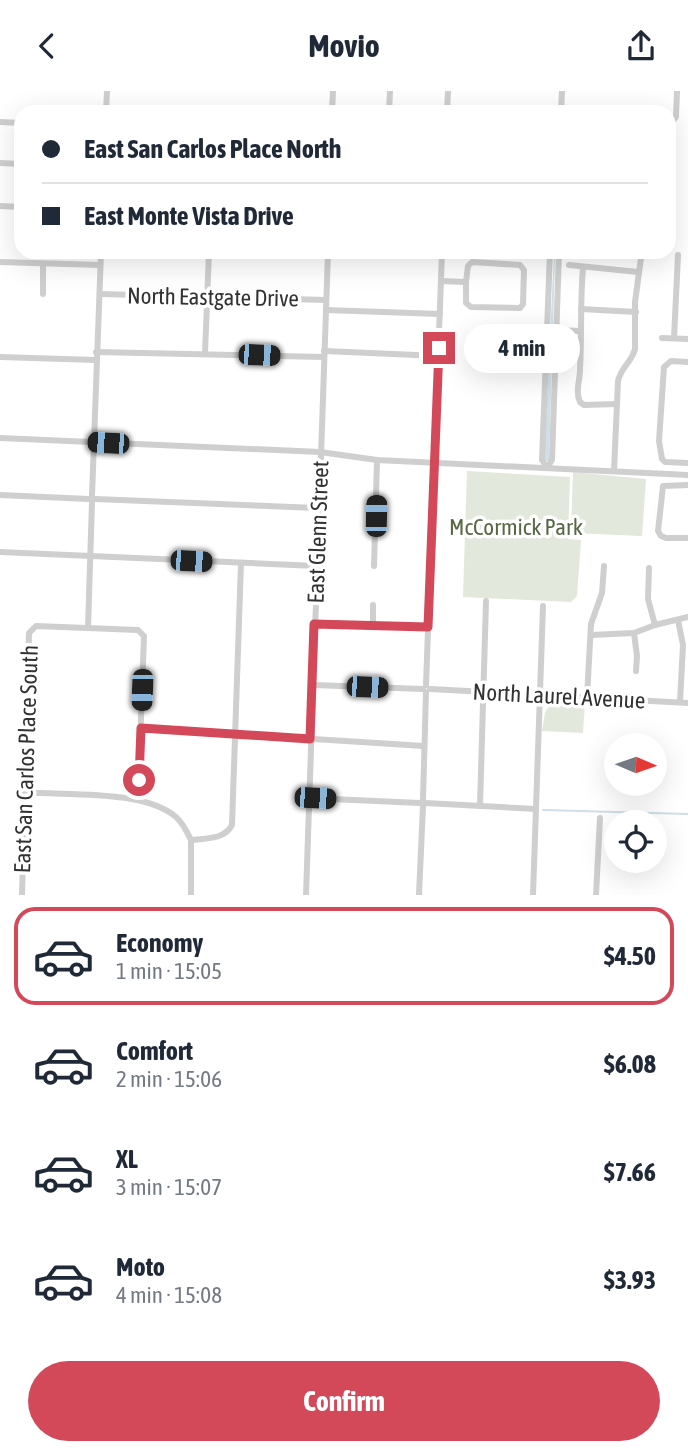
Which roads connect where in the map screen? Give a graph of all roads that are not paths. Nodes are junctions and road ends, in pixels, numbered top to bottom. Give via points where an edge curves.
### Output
1 (677, 91) edge
2 (676, 117) edge
3 (678, 255) dead end
4 (100, 259) edge
5 (209, 259) edge
6 (328, 259) edge
7 (442, 259) edge
8 (550, 259) edge
9 (559, 259) edge
10 (641, 259) edge
11 (0, 262) edge
12 (43, 264) junction
13 (100, 265) junction
14 (569, 265) dead end
15 (678, 265) junction
16 (688, 265) edge
17 (583, 268) junction
18 (638, 272) junction
19 (441, 281) junction
20 (466, 282) junction
21 (43, 294) dead end
22 (100, 295) junction
23 (207, 297) junction
24 (326, 300) junction
25 (581, 309) junction
26 (326, 310) junction
27 (636, 312) junction
28 (440, 314) junction
29 (557, 330) junction
30 (579, 331) junction
31 (662, 338) dead end
32 (674, 338) junction
33 (688, 339) edge
34 (96, 352) junction
35 (205, 353) junction
36 (324, 354) junction
37 (439, 356) junction
38 (0, 357) edge
39 (96, 361) junction
40 (688, 362) edge
41 (617, 404) junction
42 (0, 438) edge
43 (93, 442) junction
44 (320, 452) junction
45 (377, 460) junction
46 (663, 460) junction
47 (435, 462) junction
48 (688, 463) edge
49 (547, 468) junction
50 (614, 471) junction
51 (660, 473) junction
52 (688, 475) edge
53 (688, 485) edge
54 (0, 495) edge
55 (92, 499) junction
56 (318, 507) junction
57 (688, 538) edge
58 (0, 552) edge
59 (90, 557) junction
60 (241, 563) junction
61 (316, 566) junction
62 (374, 566) dead end
63 (604, 566) dead end
64 (649, 568) dead end
65 (486, 601) dead end
66 (373, 605) dead end
67 (543, 605) dead end
68 (688, 617) edge
69 (678, 620) junction
70 (314, 624) junction
71 (373, 625) junction
72 (654, 625) junction
73 (428, 627) junction
74 (88, 628) junction
75 (634, 633) junction
76 (591, 635) junction
77 (636, 671) dead end
78 (313, 685) junction
79 (427, 689) junction
80 (483, 693) junction
81 (539, 695) junction
82 (587, 697) junction
83 (680, 702) junction
84 (688, 703) edge
85 (141, 728) junction
86 (236, 734) junction
87 (310, 739) junction
88 (424, 745) junction
89 (25, 792) junction
90 (309, 798) junction
91 (138, 800) junction
92 (423, 803) junction
93 (480, 806) junction
94 (536, 809) junction
95 (600, 818) dead end
96 (191, 840) junction
97 (22, 895) edge
98 (191, 895) edge
99 (306, 895) edge
100 (419, 895) edge
101 (533, 895) edge
102 (596, 895) edge

1 - 2 street
3 - 15 street
4 - 13 street
5 - 23 street
6 - 24 street, East Glenn Street
7 - 19 street
8 - 49 street via 542,460
9 - 29 street
10 - 18 street
11 - 12 street
12 - 13 street
12 - 21 street
13 - 22 street
14 - 17 street
15 - 16 street
15 - 32 street
17 - 18 street
17 - 25 street
18 - 27 street
19 - 20 street
19 - 28 street
20 - 20 street via 472,262 520,265 524,270 523,305 471,307 466,303
22 - 23 street, North Eastgate Drive
22 - 34 street
23 - 24 street, North Eastgate Drive
23 - 35 street
24 - 26 street, East Glenn Street
25 - 27 street
25 - 30 street
26 - 28 street, North Eastgate Drive
26 - 36 street, East Glenn Street
27 - 41 street via 634,356 620,373
28 - 37 street
29 - 30 street
29 - 49 street via 552,460
30 - 41 street via 580,402
31 - 32 street
32 - 33 street
34 - 35 street
34 - 39 street
35 - 36 street
36 - 37 street
36 - 44 street, East Glenn Street
37 - 47 street
38 - 39 street
39 - 43 street
40 - 46 street via 671,361 663,370 659,440
41 - 50 street
42 - 43 street
43 - 44 street
43 - 55 street
44 - 45 street
44 - 56 street, East Glenn Street
45 - 47 street
45 - 62 street
46 - 48 street
46 - 51 street
47 - 49 street
47 - 73 street
49 - 50 street
50 - 51 street
51 - 52 street
53 - 57 street via 663,486 658,531 666,538
54 - 55 street
55 - 56 street
55 - 59 street
56 - 61 street, East Glenn Street
58 - 59 street
59 - 60 street
59 - 74 street
60 - 61 street
60 - 86 street
61 - 70 street, East Glenn Street
63 - 76 street
64 - 72 street via 648,599
65 - 80 street
66 - 71 street
67 - 81 street
68 - 69 street
69 - 72 street
69 - 83 street via 683,645
70 - 71 street
70 - 78 street, East Glenn Street
71 - 73 street
72 - 75 street
73 - 79 street
74 - 85 street via 138,630 144,636
74 - 89 street, East San Carlos Place South via 36,626 29,633
75 - 76 street
75 - 77 street
76 - 82 street
78 - 79 street, North Laurel Avenue
78 - 87 street, East Glenn Street
79 - 80 street, North Laurel Avenue
79 - 88 street
80 - 81 street, North Laurel Avenue
80 - 93 street
81 - 82 street, North Laurel Avenue
81 - 94 street
82 - 83 street, North Laurel Avenue
83 - 84 street, North Laurel Avenue
85 - 86 street
85 - 91 street
86 - 87 street
86 - 96 street via 232,825 222,837
87 - 88 street
87 - 90 street, East Glenn Street
88 - 92 street
89 - 91 street
89 - 97 street, East San Carlos Place South
90 - 92 street
90 - 99 street, East Glenn Street
91 - 96 street via 175,817
92 - 93 street
92 - 100 street
93 - 94 street
94 - 101 street
95 - 102 street
96 - 98 street

